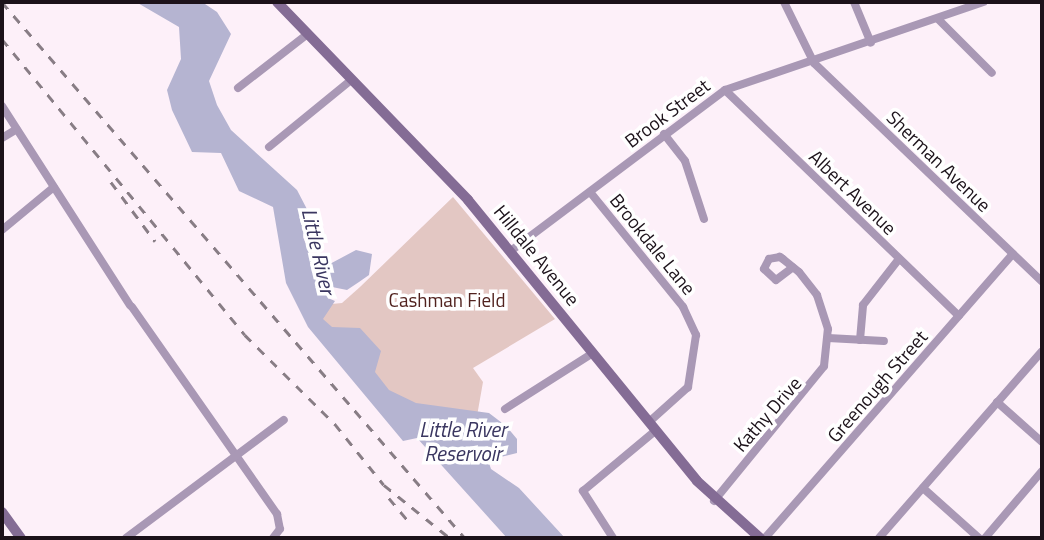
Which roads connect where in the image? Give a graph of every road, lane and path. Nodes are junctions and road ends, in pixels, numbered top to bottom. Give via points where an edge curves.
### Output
1 (278, 2) edge
2 (784, 2) edge
3 (853, 2) edge
4 (983, 2) edge
5 (938, 19) junction
6 (305, 36) junction
7 (871, 43) junction
8 (814, 63) junction
9 (992, 73) dead end
10 (350, 81) junction
11 (238, 88) dead end
12 (725, 90) junction
13 (2, 106) edge
14 (17, 129) junction
15 (664, 134) junction
16 (2, 138) edge
17 (269, 147) dead end
18 (54, 187) junction
19 (590, 192) junction
20 (704, 219) dead end
21 (2, 230) edge
22 (512, 250) junction
23 (1013, 254) junction
24 (899, 259) junction
25 (793, 267) dead end
26 (1042, 280) edge
27 (959, 316) junction
28 (828, 338) junction
29 (860, 340) junction
30 (884, 341) dead end
31 (1042, 351) edge
32 (593, 352) junction
33 (997, 402) junction
34 (505, 410) dead end
35 (284, 420) dead end
36 (652, 426) junction
37 (1042, 442) edge
38 (233, 456) junction
39 (1042, 471) edge
40 (922, 488) junction
41 (714, 500) junction
42 (2, 514) edge
43 (21, 538) edge
44 (125, 538) edge
45 (273, 538) edge
46 (613, 538) edge
47 (760, 538) edge
48 (765, 538) edge
49 (879, 538) edge
50 (979, 538) edge
51 (985, 538) edge

1 - 6 main road, Hilldale Avenue
2 - 8 street, Sherman Avenue
3 - 7 street
4 - 5 street, Brook Street
5 - 7 street, Brook Street
5 - 9 street
6 - 10 main road, Hilldale Avenue
6 - 11 street
7 - 8 street, Brook Street
8 - 12 street, Brook Street
8 - 23 street, Sherman Avenue
10 - 17 street
10 - 22 main road, Hilldale Avenue
12 - 15 street, Brook Street
12 - 24 street, Albert Avenue
13 - 14 street
14 - 16 street
14 - 18 street
15 - 19 street, Brook Street
15 - 20 street via 685,161
18 - 21 street
18 - 38 street
19 - 22 street, Brook Street
19 - 36 street, Brookdale Lane via 683,307 696,335 688,387
22 - 32 main road, Hilldale Avenue
23 - 26 street, Sherman Avenue
23 - 27 street, Greenough Street
24 - 27 street, Albert Avenue
24 - 29 street via 863,305
25 - 28 street, Kathy Drive via 821,302
27 - 48 street, Greenough Street
28 - 29 street
28 - 41 street, Kathy Drive via 815,383
29 - 30 street
31 - 33 street
32 - 34 street
32 - 36 main road, Hilldale Avenue
33 - 37 street
33 - 40 street
35 - 38 street
36 - 41 main road, Hilldale Avenue
36 - 46 street, Brookdale Lane via 583,491
38 - 44 street
38 - 45 street via 277,514 280,529
39 - 51 street
40 - 49 street
40 - 50 street
41 - 47 main road, Hilldale Avenue
42 - 43 main road

